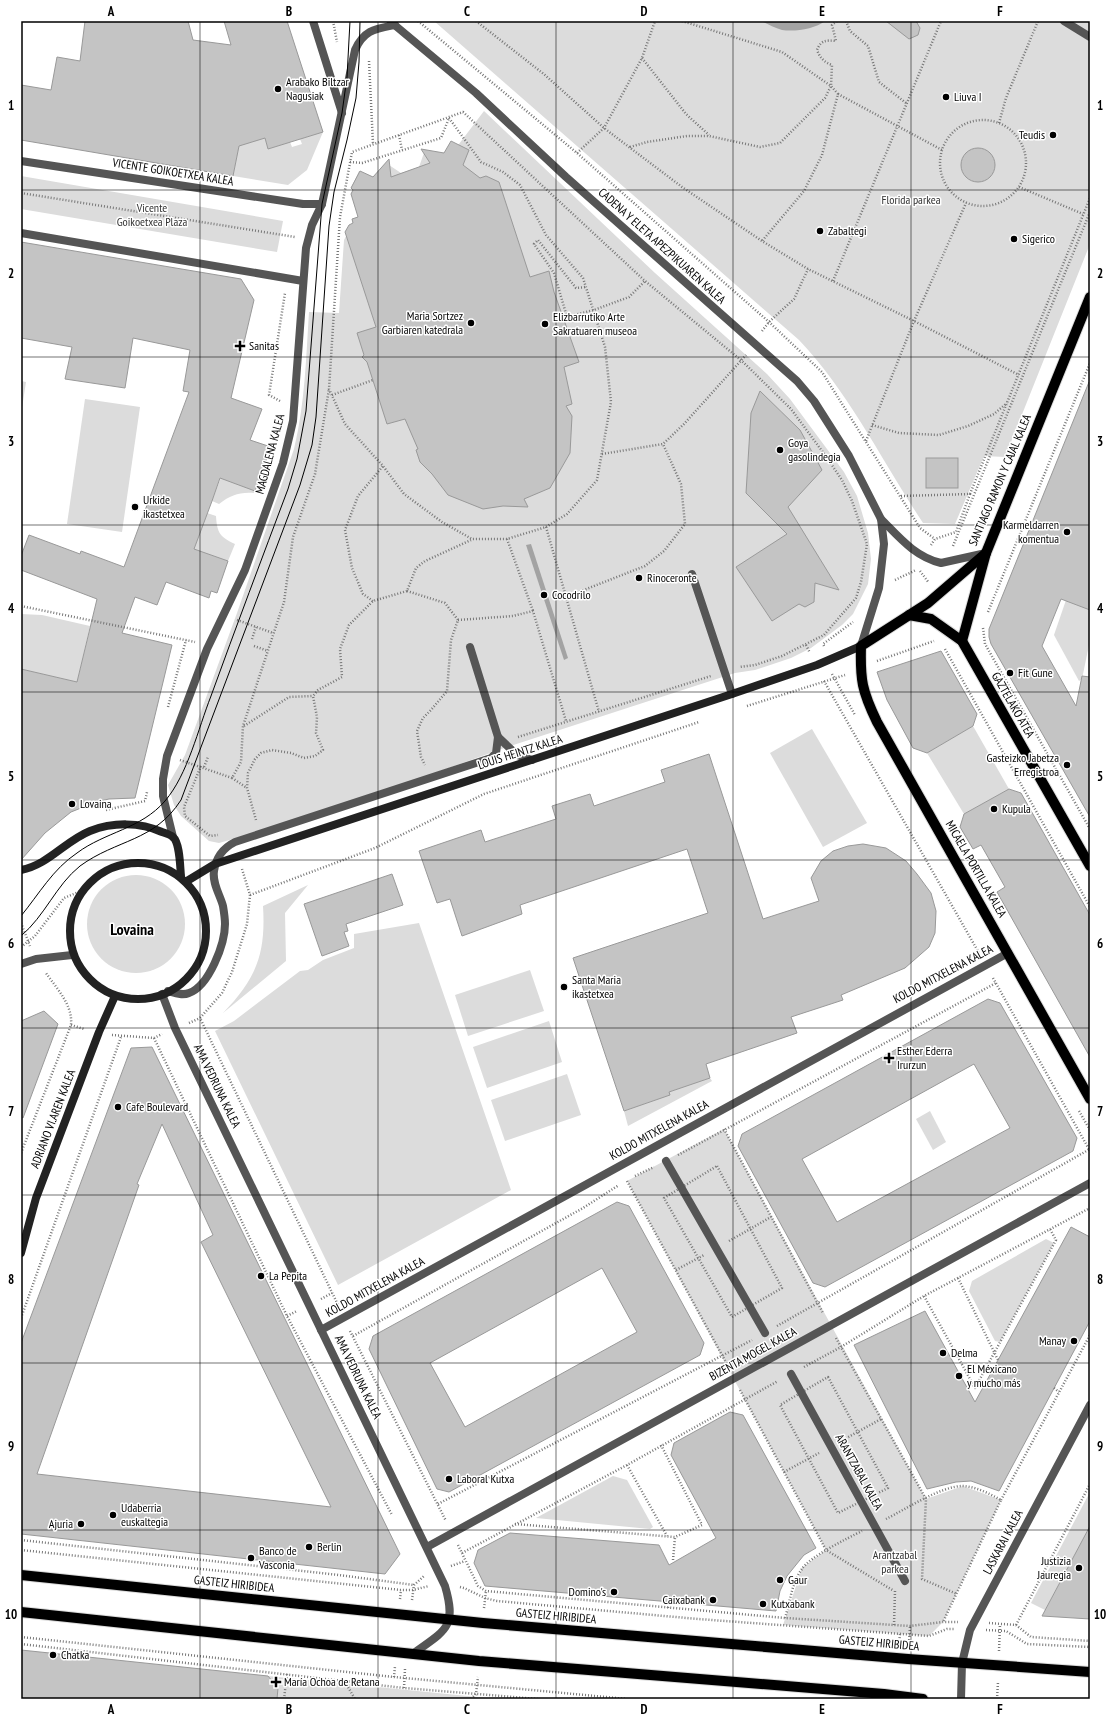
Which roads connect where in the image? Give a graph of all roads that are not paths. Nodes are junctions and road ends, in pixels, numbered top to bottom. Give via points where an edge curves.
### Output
1 (313, 21) edge
2 (1064, 21) edge
3 (393, 23) edge
4 (1090, 37) edge
5 (342, 113) junction
6 (21, 161) edge
7 (322, 204) junction
8 (21, 233) edge
9 (303, 281) junction
10 (1090, 297) edge
11 (881, 519) junction
12 (986, 553) junction
13 (692, 574) dead end
14 (909, 616) junction
15 (962, 641) junction
16 (861, 646) junction
17 (470, 648) dead end
18 (732, 694) junction
19 (500, 739) junction
20 (532, 760) junction
21 (174, 837) junction
22 (215, 864) junction
23 (1090, 866) edge
24 (21, 870) edge
25 (184, 878) junction
26 (1008, 953) junction
27 (72, 955) junction
28 (21, 964) edge
29 (165, 992) junction
30 (115, 996) junction
31 (1090, 1099) edge
32 (666, 1162) road end
33 (1090, 1183) edge
34 (21, 1253) edge
35 (322, 1330) junction
36 (765, 1333) road end
37 (791, 1374) road end
38 (1090, 1405) edge
39 (427, 1547) junction
40 (21, 1575) edge
41 (905, 1581) road end
42 (21, 1612) edge
43 (450, 1620) junction
44 (414, 1654) junction
45 (962, 1663) junction
46 (1090, 1672) edge
47 (923, 1699) edge
48 (960, 1699) edge

1 - 5 street
2 - 4 street
3 - 5 street, MAGDALENA KALEA via 375,29 359,40
3 - 11 street, CADENA Y ELETA APEZPIKUAREN KALEA via 476,93 566,177 797,381 814,401 849,456
5 - 7 street, MAGDALENA KALEA
6 - 7 street, VICENTE GOIKOETXEA KALEA via 303,204
7 - 9 street, MAGDALENA KALEA via 312,225 306,248
8 - 9 street
9 - 21 street, MAGDALENA KALEA via 293,421 283,463 245,570 207,649 168,756 163,796
10 - 12 main road, SANTIAGO RAMON Y CAJAL KALEA
11 - 12 street, CADENA Y ELETA APEZPIKUAREN KALEA via 906,545 924,557 941,562
11 - 16 street, CADENA Y ELETA APEZPIKUAREN KALEA via 884,544 879,588
12 - 14 main road, SANTIAGO RAMON Y CAJAL KALEA
12 - 15 main road
13 - 18 street
14 - 15 main road, GAZTELAKO ATEA via 931,619
14 - 16 main road, SANTIAGO RAMON Y CAJAL KALEA
15 - 23 main road, GAZTELAKO ATEA
16 - 18 main road, LOUIS HEINTZ KALEA via 817,665
16 - 26 main road, MICAELA PORTILLA KALEA via 862,682 868,703
17 - 19 street
18 - 20 main road, LOUIS HEINTZ KALEA
19 - 20 street via 517,755
19 - 22 street via 496,753 491,758 235,842 221,852
20 - 22 main road, LOUIS HEINTZ KALEA
21 - 24 main road via 137,824 109,826 90,831 32,868
21 - 25 main road, MAGDALENA KALEA
22 - 25 main road, LOUIS HEINTZ KALEA
22 - 29 street via 215,882 223,907 225,925 217,959 201,983 190,993
25 - 27 main road via 141,863 126,863 96,878 75,905 69,918 67,932
25 - 29 main road via 197,894 203,908 206,928 204,948 196,966 184,981
26 - 31 main road, MICAELA PORTILLA KALEA
26 - 35 street, KOLDO MITXELENA KALEA
27 - 28 street via 36,959
27 - 30 main road via 82,973 97,987
29 - 30 main road via 147,998
29 - 35 street, AMA VEDRUNA KALEA via 175,1028
30 - 34 main road, ADRIANO VI.AREN KALEA via 98,1032 36,1198
32 - 36 street
33 - 39 street, BIZENTA MOGEL KALEA
35 - 39 street, AMA VEDRUNA KALEA
37 - 41 street, ARANTZABAL KALEA
38 - 45 street, LASKARAI KALEA via 972,1626
39 - 43 street, AMA VEDRUNA KALEA via 445,1586 450,1604
40 - 43 main road, GASTEIZ HIRIBIDEA
42 - 44 main road
43 - 44 street via 436,1637
43 - 45 main road, GASTEIZ HIRIBIDEA
44 - 47 main road
45 - 46 main road, GASTEIZ HIRIBIDEA
45 - 48 street, LASKARAI KALEA

